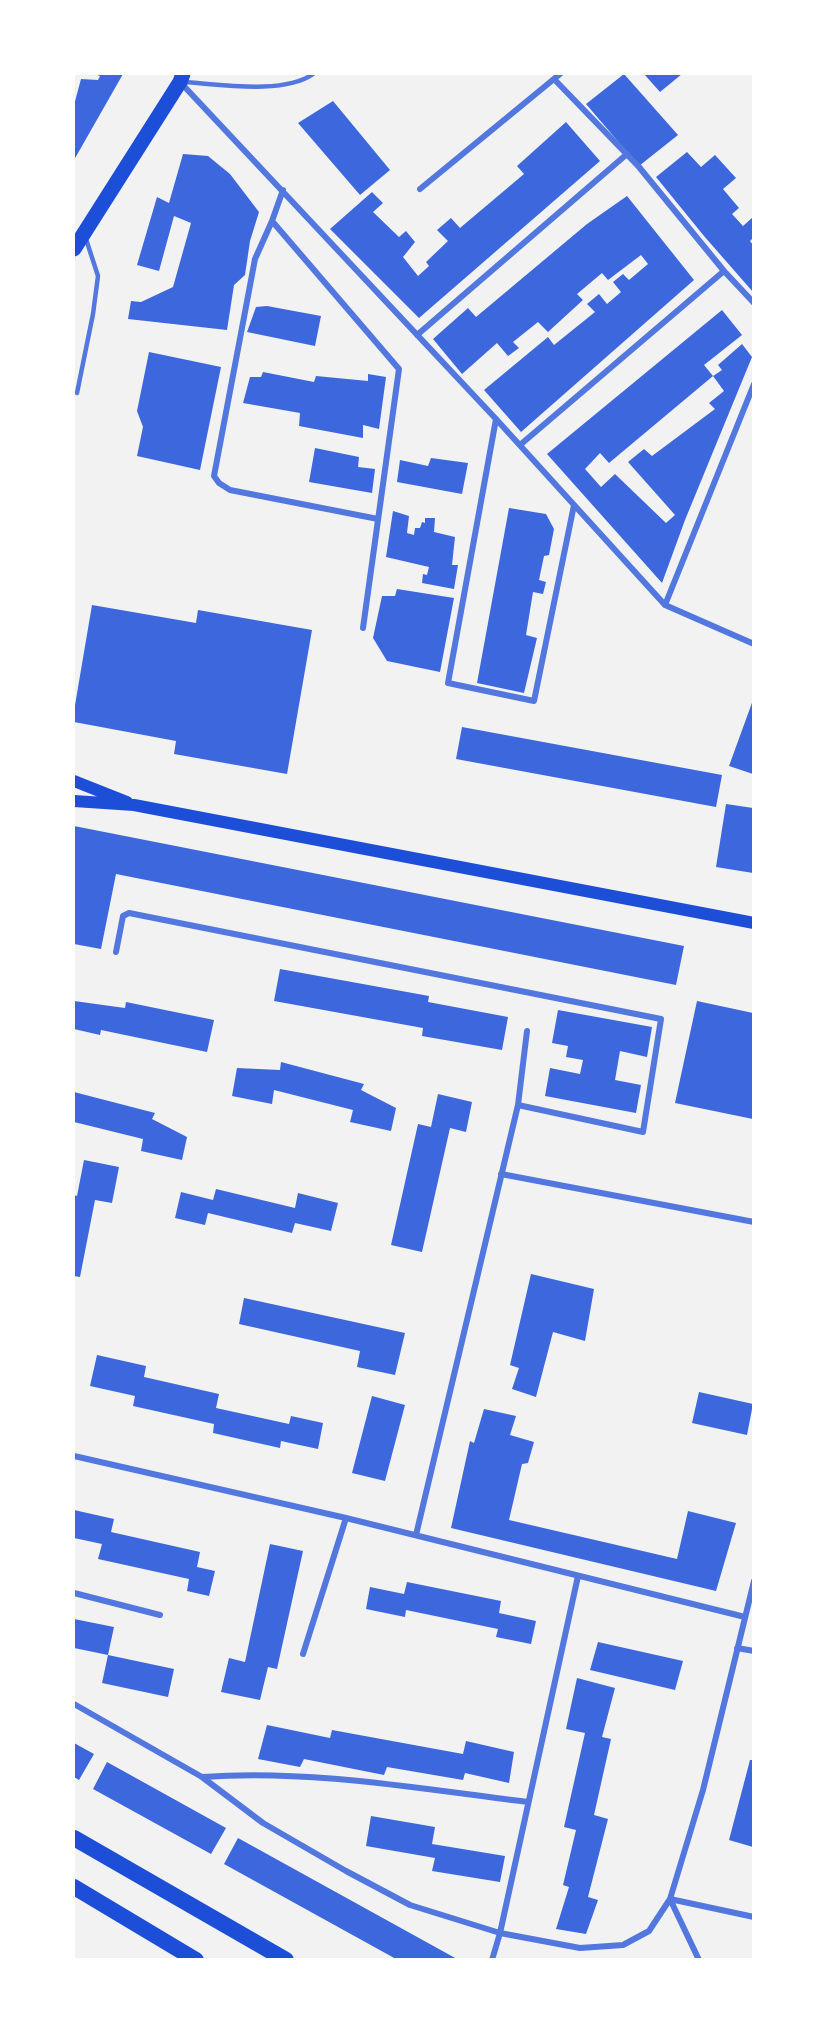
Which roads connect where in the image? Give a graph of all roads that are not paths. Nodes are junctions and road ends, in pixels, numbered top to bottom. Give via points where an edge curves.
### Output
1 (313, 74) edge
2 (560, 74) edge
3 (185, 76) edge
4 (554, 79) junction
5 (627, 154) junction
6 (420, 189) dead end
7 (282, 190) junction
8 (272, 220) junction
9 (84, 234) junction
10 (74, 249) edge
11 (724, 271) junction
12 (753, 303) edge
13 (417, 335) junction
14 (753, 384) edge
15 (77, 393) dead end
16 (496, 419) junction
17 (520, 445) junction
18 (574, 505) junction
19 (378, 519) junction
20 (665, 605) junction
21 (363, 628) dead end
22 (753, 644) edge
23 (74, 781) edge
24 (74, 801) edge
25 (134, 805) junction
26 (753, 923) edge
27 (116, 952) dead end
28 (526, 1031) dead end
29 (518, 1105) junction
30 (501, 1174) junction
31 (753, 1222) edge
32 (74, 1456) edge
33 (346, 1518) junction
34 (416, 1535) junction
35 (578, 1576) junction
36 (753, 1581) edge
37 (74, 1593) edge
38 (160, 1615) dead end
39 (745, 1617) junction
40 (737, 1648) junction
41 (753, 1651) edge
42 (303, 1654) dead end
43 (74, 1704) edge
44 (202, 1777) junction
45 (528, 1802) junction
46 (74, 1838) edge
47 (74, 1887) edge
48 (670, 1899) junction
49 (753, 1917) edge
50 (500, 1933) junction
51 (196, 1959) edge
52 (286, 1959) edge
53 (492, 1959) edge
54 (699, 1959) edge

1 - 3 lane via 268,87
2 - 4 street
3 - 7 street
3 - 9 main road
4 - 5 street
4 - 6 street
5 - 11 street
5 - 13 street
7 - 8 street
7 - 13 street
8 - 19 street via 399,369
8 - 19 street via 255,259 214,476 230,490
9 - 10 main road
9 - 15 lane via 98,276
11 - 12 street
11 - 17 street
13 - 16 street
14 - 20 street
16 - 17 street
16 - 18 street via 448,683 534,701
17 - 18 street
18 - 20 street
19 - 21 street
20 - 22 street
23 - 25 main road
24 - 25 main road
25 - 26 main road
27 - 29 street via 123,916 129,913 661,1019 643,1132
28 - 29 street
29 - 30 street
30 - 31 street
30 - 34 street
32 - 33 street
33 - 34 street
33 - 42 street
34 - 35 street
35 - 39 street
35 - 45 street
36 - 39 street
37 - 38 street
39 - 40 street
40 - 41 street
40 - 48 street via 703,1790
43 - 44 street
44 - 45 street via 272,1775 356,1781
44 - 50 street via 263,1823 373,1886 410,1905
45 - 50 street
46 - 52 highway
47 - 51 highway
48 - 49 street
48 - 50 street via 649,1931 623,1945 580,1948
48 - 54 street
50 - 53 street

